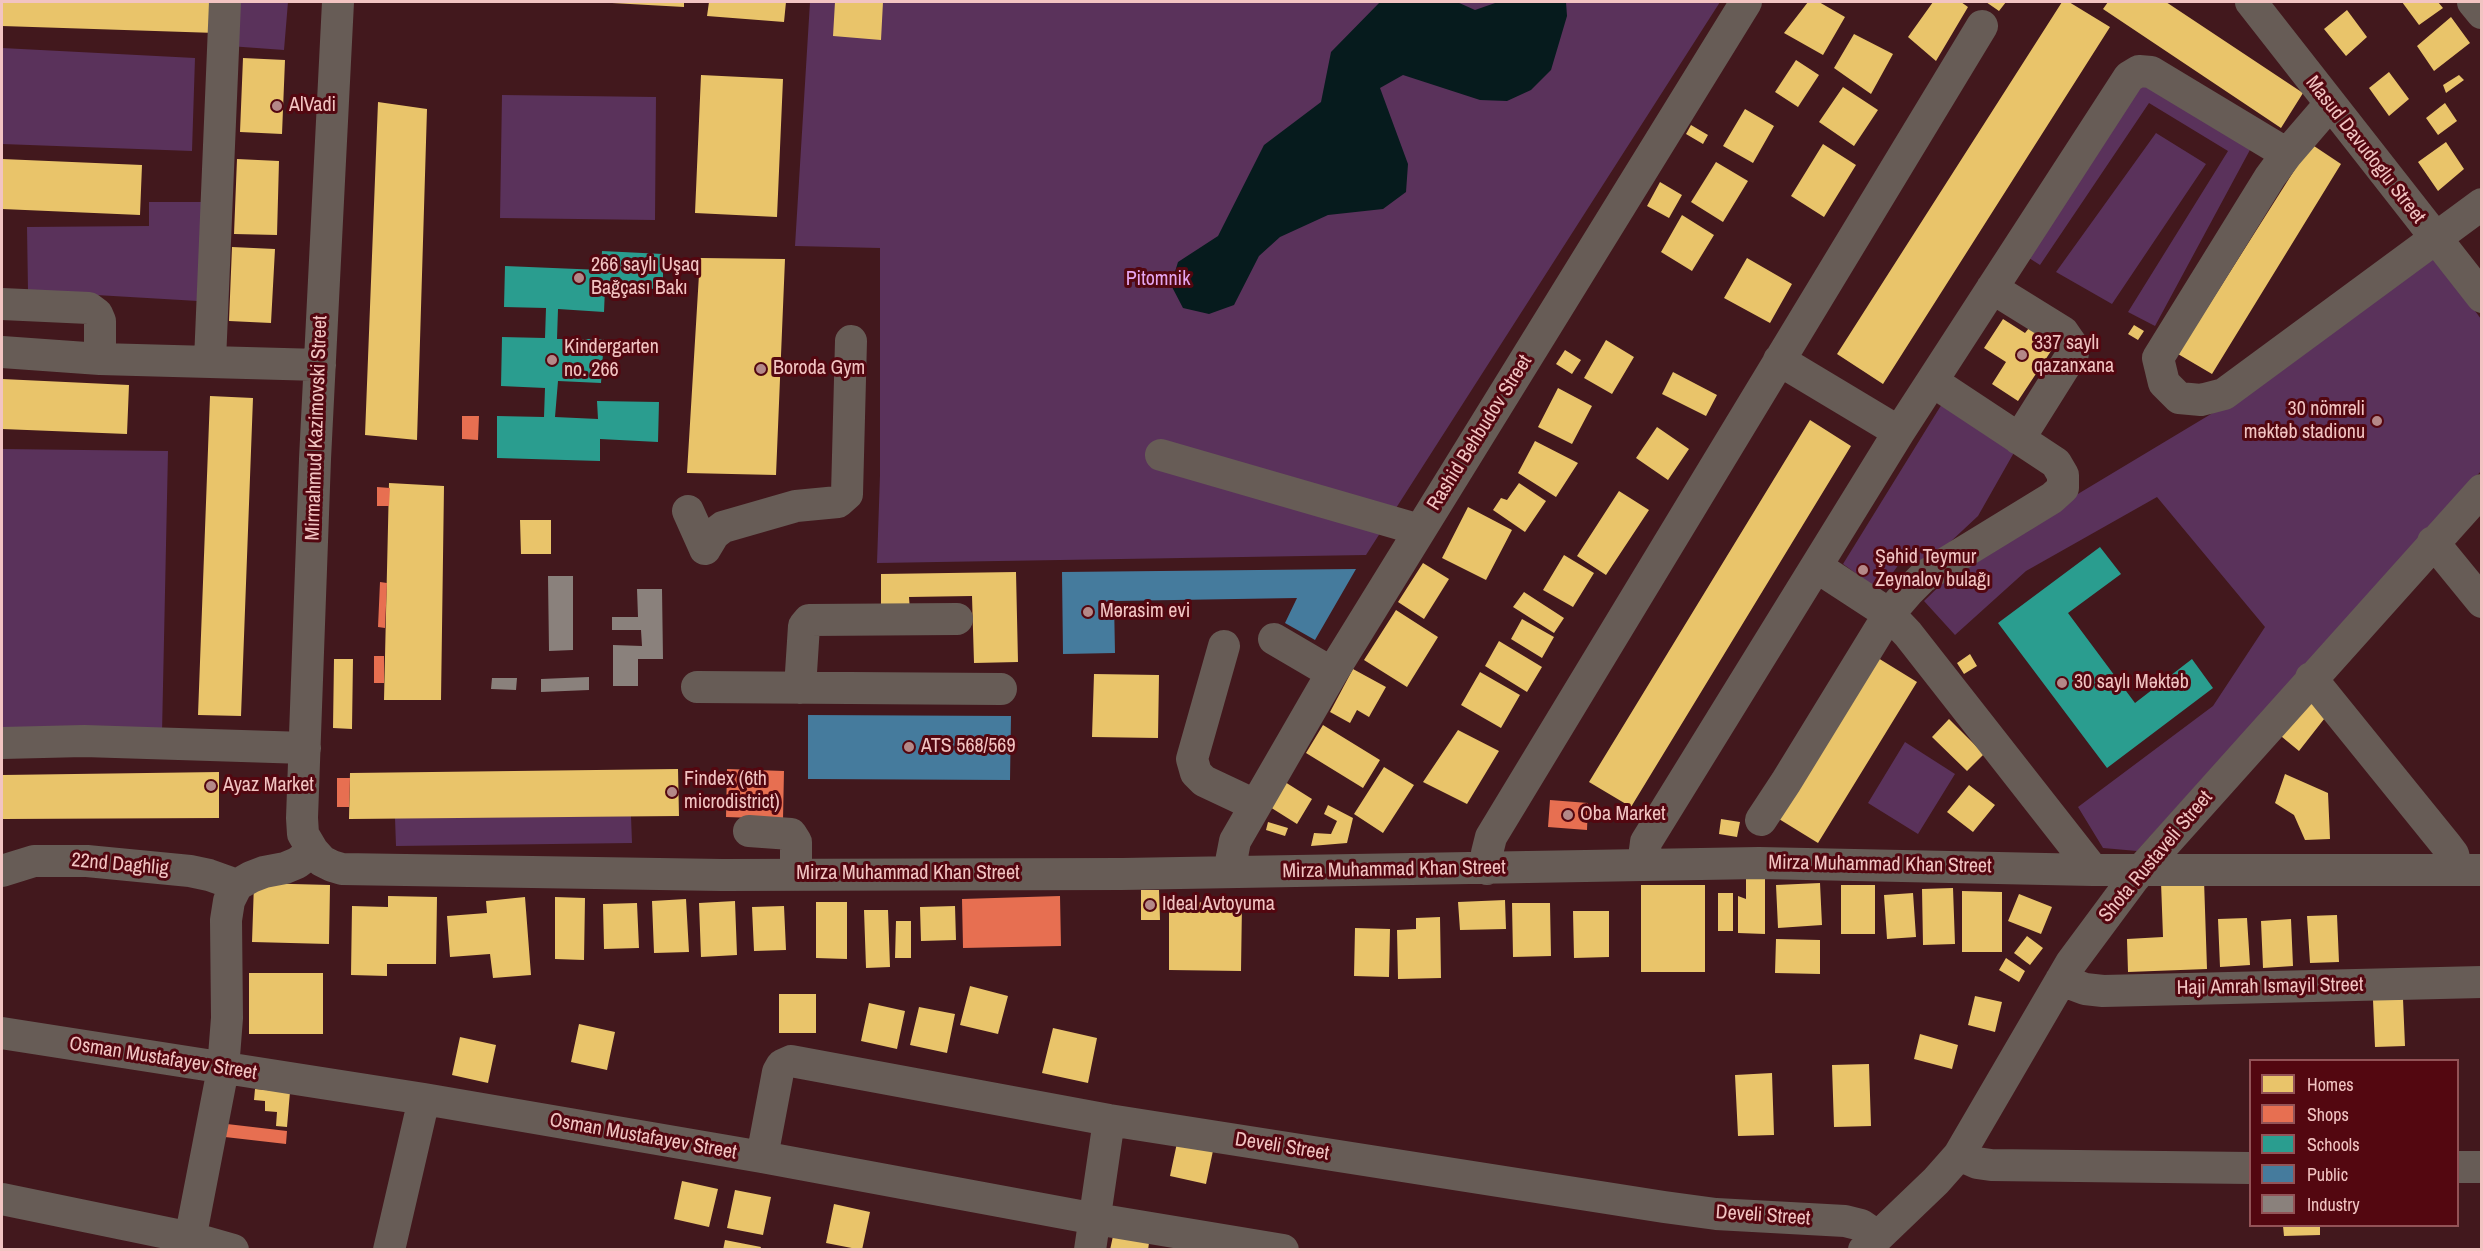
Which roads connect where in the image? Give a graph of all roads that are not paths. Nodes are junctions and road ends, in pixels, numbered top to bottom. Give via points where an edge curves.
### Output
1 (225, 2) edge
2 (338, 2) edge
3 (1746, 2) edge
4 (2250, 2) edge
5 (2473, 2) edge
6 (2481, 13) edge
7 (1982, 26) dead end
8 (2330, 104) junction
9 (2287, 154) junction
10 (2481, 204) edge
11 (2435, 240) junction
12 (1992, 288) junction
13 (2481, 297) edge
14 (2, 304) edge
15 (851, 341) dead end
16 (2, 352) edge
17 (100, 359) junction
18 (1779, 360) junction
19 (210, 361) junction
20 (320, 365) junction
21 (1932, 381) junction
22 (1899, 432) junction
23 (2019, 439) junction
24 (1161, 455) dead end
25 (2481, 490) edge
26 (688, 511) dead end
27 (1420, 530) junction
28 (2433, 542) junction
29 (1817, 567) junction
30 (2481, 602) edge
31 (1889, 614) junction
32 (957, 619) dead end
33 (1274, 639) dead end
34 (1224, 646) dead end
35 (1332, 673) junction
36 (2311, 678) junction
37 (697, 687) dead end
38 (800, 688) junction
39 (1001, 689) dead end
40 (2, 743) edge
41 (305, 748) junction
42 (1255, 805) junction
43 (1761, 820) dead end
44 (749, 831) dead end
45 (313, 852) junction
46 (1642, 866) junction
47 (1486, 869) junction
48 (2093, 870) junction
49 (2140, 870) junction
50 (2469, 870) edge
51 (2, 871) edge
52 (1229, 872) junction
53 (795, 873) junction
54 (237, 885) junction
55 (2061, 980) junction
56 (2481, 982) edge
57 (2, 1033) edge
58 (223, 1069) junction
59 (424, 1099) junction
60 (1109, 1120) junction
61 (1959, 1155) junction
62 (762, 1157) junction
63 (2459, 1167) edge
64 (2481, 1167) edge
65 (2249, 1168) edge
66 (2, 1199) edge
67 (1096, 1219) junction
68 (1870, 1243) edge
69 (190, 1244) edge
70 (233, 1250) edge
71 (389, 1250) edge
72 (1090, 1250) edge
73 (1283, 1250) edge

1 - 19 street
2 - 20 street, Mirmahmud Kazimovski Street
3 - 27 street, Rashid Behbudov Street
4 - 8 street, Masud Davudoglu Street
5 - 6 street
7 - 18 street
8 - 9 street
8 - 11 street, Masud Davudoglu Street
9 - 11 street via 2158,358 2164,382 2179,398 2201,400 2223,394
9 - 12 street via 2151,72 2139,71 2122,85
10 - 11 street
11 - 13 street, Masud Davudoglu Street
12 - 21 street
12 - 23 street via 2063,332 2072,345 2073,353
14 - 17 street via 89,308 100,321
15 - 26 street via 848,494 838,502 796,506 723,527 705,549
16 - 17 street
17 - 19 street
18 - 22 street
18 - 47 street via 1491,837
19 - 20 street
20 - 41 street, Mirmahmud Kazimovski Street
21 - 22 street
21 - 23 street
22 - 29 street
23 - 31 street via 2056,463 2063,476 2063,488 1923,577
24 - 27 street
25 - 28 street, Shota Rustaveli Street
27 - 35 street, Rashid Behbudov Street
28 - 30 street
28 - 36 street, Shota Rustaveli Street
29 - 31 street
29 - 46 street via 1646,842
31 - 43 street
31 - 48 street
32 - 38 street via 809,620 804,626
33 - 35 street
34 - 42 street via 1192,759 1196,773 1204,781
35 - 42 street, Rashid Behbudov Street
36 - 49 street, Shota Rustaveli Street
36 - 50 street
37 - 38 street
38 - 39 street
40 - 41 street via 84,741
41 - 45 street, Mirmahmud Kazimovski Street via 303,834
42 - 52 street, Rashid Behbudov Street via 1235,841
44 - 53 street via 791,834 795,842
45 - 53 street, Mirza Muhammad Khan Street via 322,861 342,869
45 - 54 street via 297,863
46 - 47 street, Mirza Muhammad Khan Street
46 - 48 street, Mirza Muhammad Khan Street via 1759,863
47 - 52 street, Mirza Muhammad Khan Street
48 - 49 street, Mirza Muhammad Khan Street
49 - 50 street, Mirza Muhammad Khan Street
49 - 55 street, Shota Rustaveli Street
51 - 54 street, 22nd Daghlig via 34,861 87,861 190,871
52 - 53 street, Mirza Muhammad Khan Street
54 - 58 street via 226,920
55 - 56 street, Haji Amrah Ismayil Street via 2103,991
55 - 61 street, Shota Rustaveli Street
57 - 58 street, Osman Mustafayev Street
58 - 59 street, Osman Mustafayev Street
58 - 69 street
59 - 62 street, Osman Mustafayev Street
59 - 71 street
60 - 62 street, Develi Street via 791,1061 778,1072
60 - 67 street
60 - 68 street, Develi Street via 1664,1207 1845,1221 1861,1225
61 - 65 street via 1991,1165
61 - 68 street, Shota Rustaveli Street
62 - 67 street, Osman Mustafayev Street
63 - 64 street
66 - 69 street
67 - 72 street
67 - 73 street, Osman Mustafayev Street
69 - 70 street

